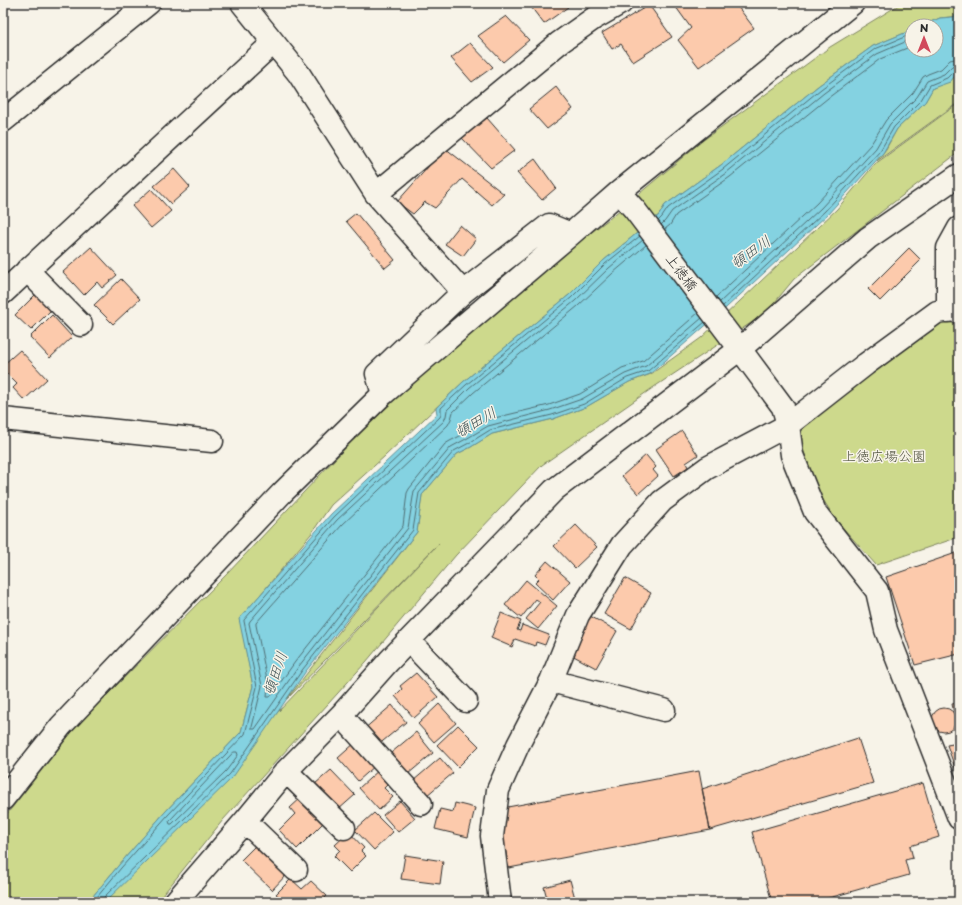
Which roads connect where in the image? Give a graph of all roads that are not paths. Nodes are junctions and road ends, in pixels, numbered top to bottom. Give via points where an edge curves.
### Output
1 (149, 3) edge
2 (242, 3) edge
3 (621, 3) edge
4 (853, 3) edge
5 (273, 43) junction
6 (3, 121) edge
7 (959, 175) edge
8 (619, 192) junction
9 (376, 194) junction
10 (959, 228) edge
11 (571, 234) junction
12 (27, 270) junction
13 (3, 292) edge
14 (463, 292) junction
15 (953, 311) edge
16 (81, 325) dead end
17 (735, 342) junction
18 (383, 394) junction
19 (3, 419) edge
20 (788, 425) junction
21 (212, 441) dead end
22 (409, 641) junction
23 (551, 681) junction
24 (466, 701) dead end
25 (664, 710) dead end
26 (342, 715) junction
27 (286, 771) junction
28 (3, 799) edge
29 (421, 804) dead end
30 (959, 818) edge
31 (245, 821) junction
32 (344, 828) dead end
33 (296, 870) dead end
34 (174, 902) edge
35 (500, 902) edge

1 - 6 street
2 - 5 street
3 - 9 street via 559,43
4 - 8 street
5 - 9 street via 299,74
5 - 12 street
7 - 17 street via 868,238
8 - 11 street
8 - 17 street, 上徳橋
9 - 14 street
10 - 15 street via 948,248
11 - 14 street via 549,225
11 - 18 street
12 - 13 street
12 - 16 street
14 - 18 street via 377,374
15 - 20 street via 936,312
17 - 20 street, 上徳橋 via 783,407
17 - 22 street via 554,490
18 - 28 street via 282,493 61,726
19 - 21 street
20 - 23 street via 707,468 657,507 622,545 578,615
20 - 30 street, 上徳橋 via 792,456 815,512 877,591 886,630
22 - 24 street
22 - 26 street
23 - 25 street
23 - 35 street via 518,744 498,790 492,836
26 - 27 street
26 - 29 street
27 - 31 street
27 - 32 street
31 - 33 street
31 - 34 street

